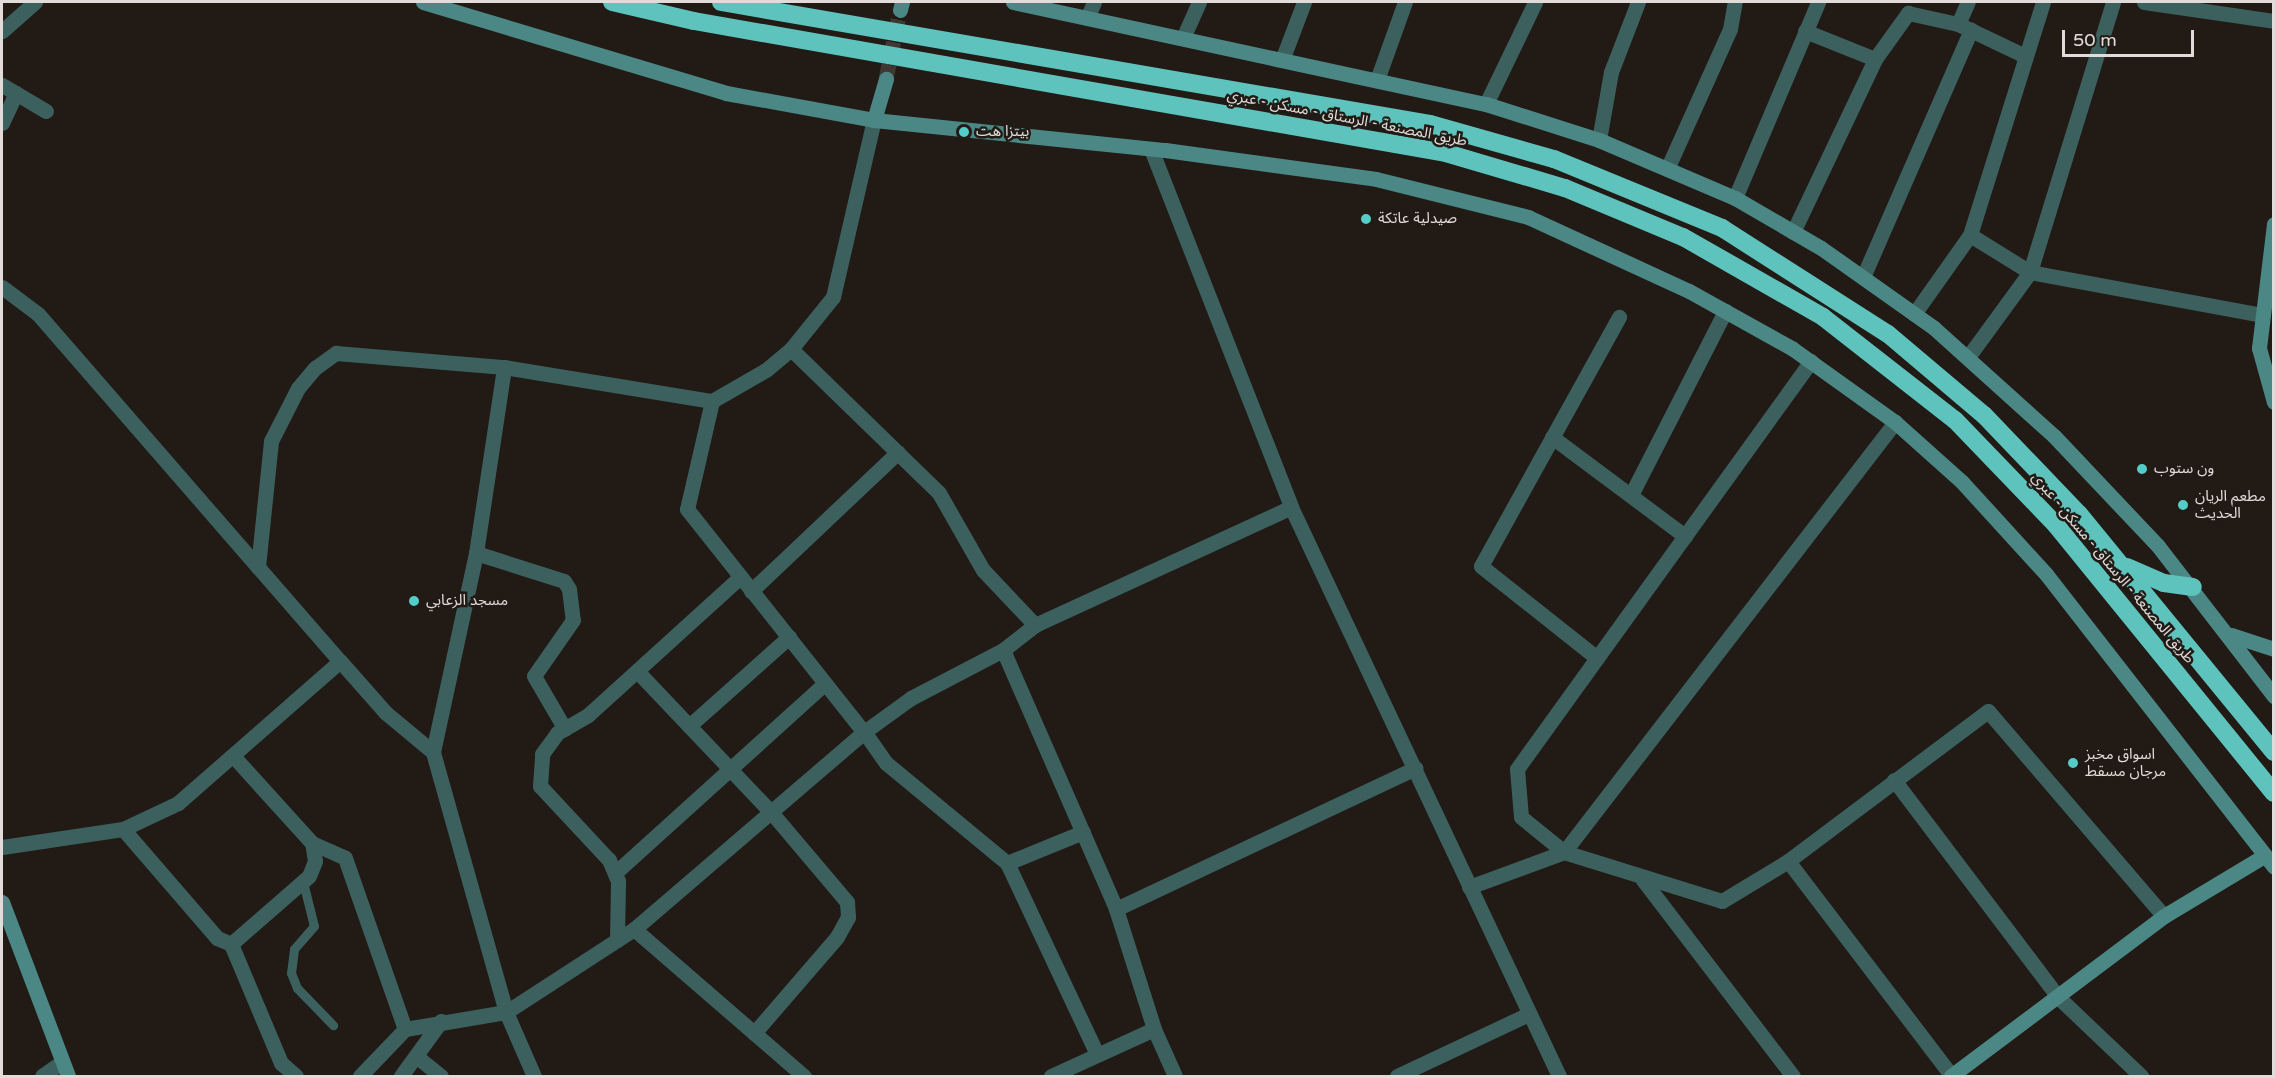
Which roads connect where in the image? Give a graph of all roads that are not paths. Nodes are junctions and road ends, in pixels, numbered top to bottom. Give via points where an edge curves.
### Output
1 (35, 2) edge
2 (423, 2) edge
3 (612, 2) edge
4 (721, 2) edge
5 (1013, 2) edge
6 (1094, 2) edge
7 (1199, 2) edge
8 (1304, 2) edge
9 (1405, 2) edge
10 (1535, 2) edge
11 (1638, 2) edge
12 (1735, 2) edge
13 (1818, 2) edge
14 (1968, 2) edge
15 (2043, 2) edge
16 (2113, 2) edge
17 (2144, 2) edge
18 (1910, 7) edge
19 (2221, 8) edge
20 (1088, 18) junction
21 (2274, 21) edge
22 (1965, 27) junction
23 (2, 31) edge
24 (1805, 31) junction
25 (1183, 38) junction
26 (2023, 55) junction
27 (1875, 59) junction
28 (1282, 60) junction
29 (886, 79) tunnel mouth
30 (1377, 80) junction
31 (2, 85) edge
32 (16, 93) junction
33 (1486, 104) junction
34 (46, 111) dead end
35 (874, 120) junction
36 (2, 123) edge
37 (1599, 140) junction
38 (1151, 149) junction
39 (1668, 167) junction
40 (1736, 198) junction
41 (2274, 224) edge
42 (1793, 232) junction
43 (1970, 235) junction
44 (2030, 272) junction
45 (1863, 277) junction
46 (2, 286) edge
47 (1725, 311) junction
48 (1914, 314) junction
49 (2263, 315) junction
50 (1619, 317) dead end
51 (791, 349) junction
52 (1968, 357) junction
53 (1811, 362) junction
54 (504, 368) junction
55 (712, 400) junction
56 (2274, 402) edge
57 (1895, 422) junction
58 (1552, 437) junction
59 (898, 452) junction
60 (1631, 495) junction
61 (1291, 507) junction
62 (1685, 536) junction
63 (476, 553) junction
64 (2121, 564) junction
65 (258, 567) junction
66 (740, 577) junction
67 (2193, 587) junction
68 (752, 591) junction
69 (1035, 625) junction
70 (2229, 634) junction
71 (789, 637) junction
72 (2274, 649) edge
73 (1003, 650) junction
74 (1597, 658) junction
75 (340, 661) junction
76 (637, 671) junction
77 (825, 683) junction
78 (2273, 695) edge
79 (689, 726) junction
80 (565, 729) junction
81 (864, 732) junction
82 (433, 752) junction
83 (2274, 752) edge
84 (234, 757) junction
85 (1415, 768) junction
86 (731, 770) junction
87 (1894, 780) junction
88 (2274, 793) edge
89 (771, 812) junction
90 (123, 829) junction
91 (1083, 832) junction
92 (312, 843) junction
93 (2, 847) edge
94 (1564, 852) junction
95 (1788, 861) junction
96 (2269, 861) edge
97 (1007, 863) junction
98 (615, 873) junction
99 (1643, 879) junction
100 (303, 882) junction
101 (1469, 886) junction
102 (2, 902) edge
103 (1116, 909) junction
104 (2164, 916) junction
105 (634, 929) junction
106 (617, 940) junction
107 (231, 944) junction
108 (2058, 997) junction
109 (506, 1012) junction
110 (1529, 1014) junction
111 (441, 1021) junction
112 (333, 1025) dead end
113 (405, 1029) junction
114 (1154, 1029) junction
115 (754, 1033) junction
116 (1096, 1052) junction
117 (416, 1056) junction
118 (62, 1062) junction
119 (1951, 1076) edge
120 (42, 1077) edge
121 (68, 1077) edge
122 (296, 1077) edge
123 (360, 1077) edge
124 (401, 1077) edge
125 (441, 1077) edge
126 (534, 1077) edge
127 (804, 1077) edge
128 (1051, 1077) edge
129 (1175, 1077) edge
130 (1397, 1077) edge
131 (1558, 1077) edge
132 (1793, 1077) edge
133 (2141, 1077) edge

1 - 23 street
2 - 35 street via 726,93
3 - 88 highway, طريق المصنعة - الرستاق - مسكن - عبري via 694,21 1446,153 1565,188 1683,237 1814,311 1955,420 2071,542
4 - 64 highway, طريق المصنعة - الرستاق - مسكن - عبري via 1359,110 1496,142 1632,189 1784,263 1938,373 2027,457
5 - 20 street
6 - 20 street
7 - 25 street
8 - 28 street
9 - 30 street
10 - 33 street
11 - 37 street via 1611,72
12 - 39 street via 1730,29
13 - 24 street
14 - 22 street
15 - 26 street
16 - 44 street via 2078,104
17 - 19 street
18 - 22 street
18 - 27 street
19 - 21 street
20 - 25 street
22 - 26 street
22 - 45 street
24 - 27 street
24 - 40 street
25 - 28 street
26 - 43 street
27 - 42 street
28 - 30 street
29 - 35 street
30 - 33 street
31 - 32 street
32 - 34 street
32 - 36 street
33 - 37 street
35 - 38 street
35 - 51 street via 832,297
37 - 39 street
38 - 47 street via 1376,180 1528,217
38 - 61 street
39 - 40 street
40 - 42 street
41 - 49 street
42 - 45 street
43 - 44 street
43 - 48 street
44 - 49 street
44 - 52 street
45 - 48 street
46 - 65 street via 38,314
47 - 53 street
47 - 60 street
48 - 52 street
49 - 56 street via 2259,348
50 - 58 street
51 - 55 street
51 - 59 street
52 - 67 street via 2110,493
53 - 57 street
53 - 62 street
54 - 55 street
54 - 63 street
54 - 65 street via 336,353 315,368 298,387 271,441
55 - 66 street via 687,509
57 - 94 street
57 - 96 street via 1962,482 2046,574
58 - 60 street
58 - 74 street via 1481,566
59 - 68 street
59 - 69 street via 939,493 983,570
60 - 62 street
61 - 69 street
61 - 85 street
62 - 74 street
63 - 80 street via 564,581 569,589 573,620 534,676
63 - 82 street
64 - 67 highway via 2164,583
64 - 83 highway, طريق المصنعة - الرستاق - مسكن - عبري
65 - 75 street
66 - 68 street
66 - 76 street
67 - 70 street
68 - 71 street
69 - 73 street
70 - 72 street
70 - 78 street
71 - 77 street
71 - 79 street
73 - 81 street via 911,698
73 - 91 street
74 - 94 street via 1517,769 1521,817
75 - 82 street via 387,713
75 - 84 street
76 - 79 street
76 - 80 street
77 - 81 street
77 - 86 street
79 - 86 street
80 - 98 street via 542,754 540,786
81 - 89 street
81 - 97 street via 886,763
82 - 109 street
84 - 90 street via 178,803
84 - 92 street
85 - 101 street
85 - 103 street
86 - 89 street
86 - 98 street
87 - 95 street
87 - 104 street via 1988,711
87 - 108 street
89 - 105 street
89 - 115 street via 847,902 848,917
90 - 93 street
90 - 107 street via 217,938
91 - 97 street
91 - 103 street
92 - 100 street via 315,861
92 - 113 street via 345,858
94 - 99 street
94 - 101 street
95 - 99 street via 1722,901
95 - 119 street
96 - 104 street
97 - 116 street
98 - 106 street
99 - 132 street
100 - 107 street
100 - 112 lane via 314,926 294,950 291,973 297,988
101 - 110 street
102 - 118 street
103 - 114 street
104 - 108 street
105 - 106 street
105 - 115 street
106 - 109 street
107 - 122 street via 281,1063
108 - 119 street
108 - 133 street
109 - 111 street
109 - 126 street
110 - 130 street
110 - 131 street
111 - 113 street
111 - 117 street
113 - 123 street
114 - 116 street
114 - 129 street
115 - 127 street
116 - 128 street
117 - 124 street
117 - 125 street
118 - 120 street
118 - 121 street

